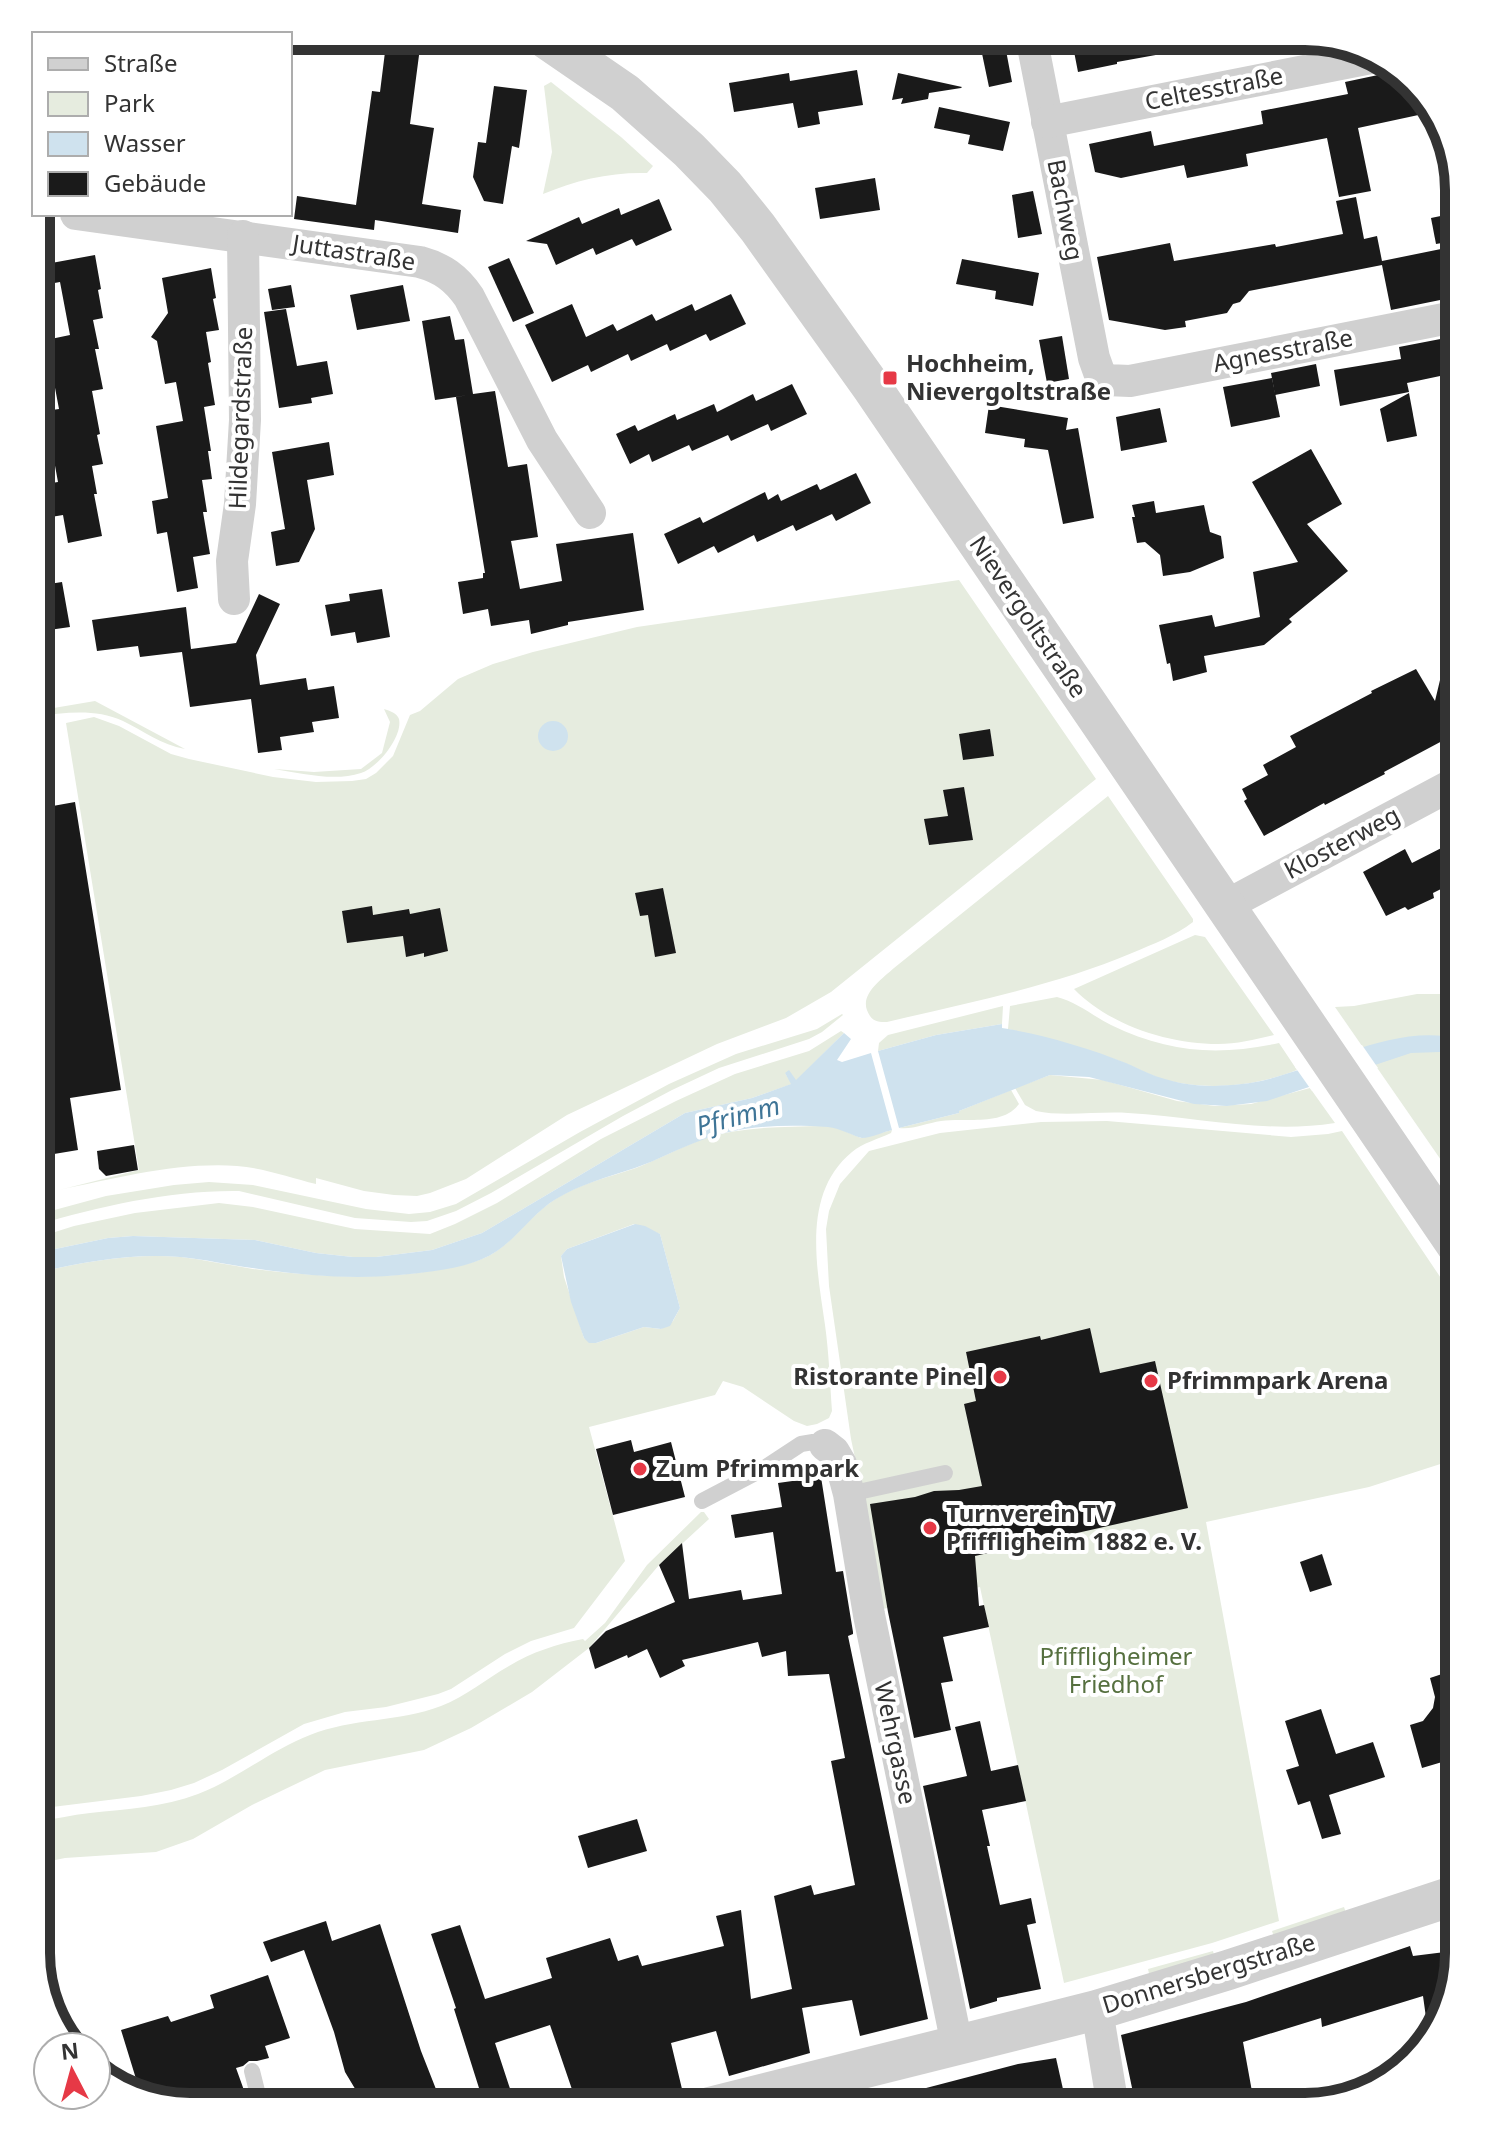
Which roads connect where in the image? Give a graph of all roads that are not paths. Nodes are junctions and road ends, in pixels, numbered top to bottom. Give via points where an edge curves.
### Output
1 (564, 50) edge
2 (1034, 50) edge
3 (1358, 61) edge
4 (1047, 122) junction
5 (91, 216) edge
6 (243, 236) junction
7 (1445, 319) edge
8 (1106, 380) joint
9 (590, 513) dead end
10 (234, 599) dead end
11 (1445, 788) edge
12 (1225, 906) junction
13 (1445, 1229) edge
14 (825, 1445) joint
15 (945, 1473) dead end
16 (849, 1494) junction
17 (702, 1501) dead end
18 (1445, 1899) edge
19 (1097, 2010) junction
20 (957, 2045) junction
21 (252, 2071) dead end
22 (843, 2090) edge
23 (258, 2093) edge
24 (820, 2093) edge
25 (1111, 2093) edge

1 - 12 street, Nievergoltstraße via 625,93 689,150 758,228
2 - 4 street, Bachweg
3 - 4 street, Celtesstraße
4 - 8 street, Bachweg via 1094,358
5 - 6 street, Juttastraße
6 - 9 street, Juttastraße via 420,262 454,278 469,297 542,440
6 - 10 street, Hildegardstraße via 245,420 232,561
7 - 8 street, Agnesstraße via 1130,381
11 - 12 street, Klosterweg
12 - 13 street, Nievergoltstraße
14 - 16 street, Wehrgasse via 841,1464
14 - 17 lane via 801,1444
15 - 16 lane
16 - 20 street, Wehrgasse
18 - 19 street, Donnersbergstraße
19 - 20 street, Donnersbergstraße
19 - 25 street
20 - 22 street, Donnersbergstraße
21 - 23 lane
22 - 24 street, Donnersbergstraße

